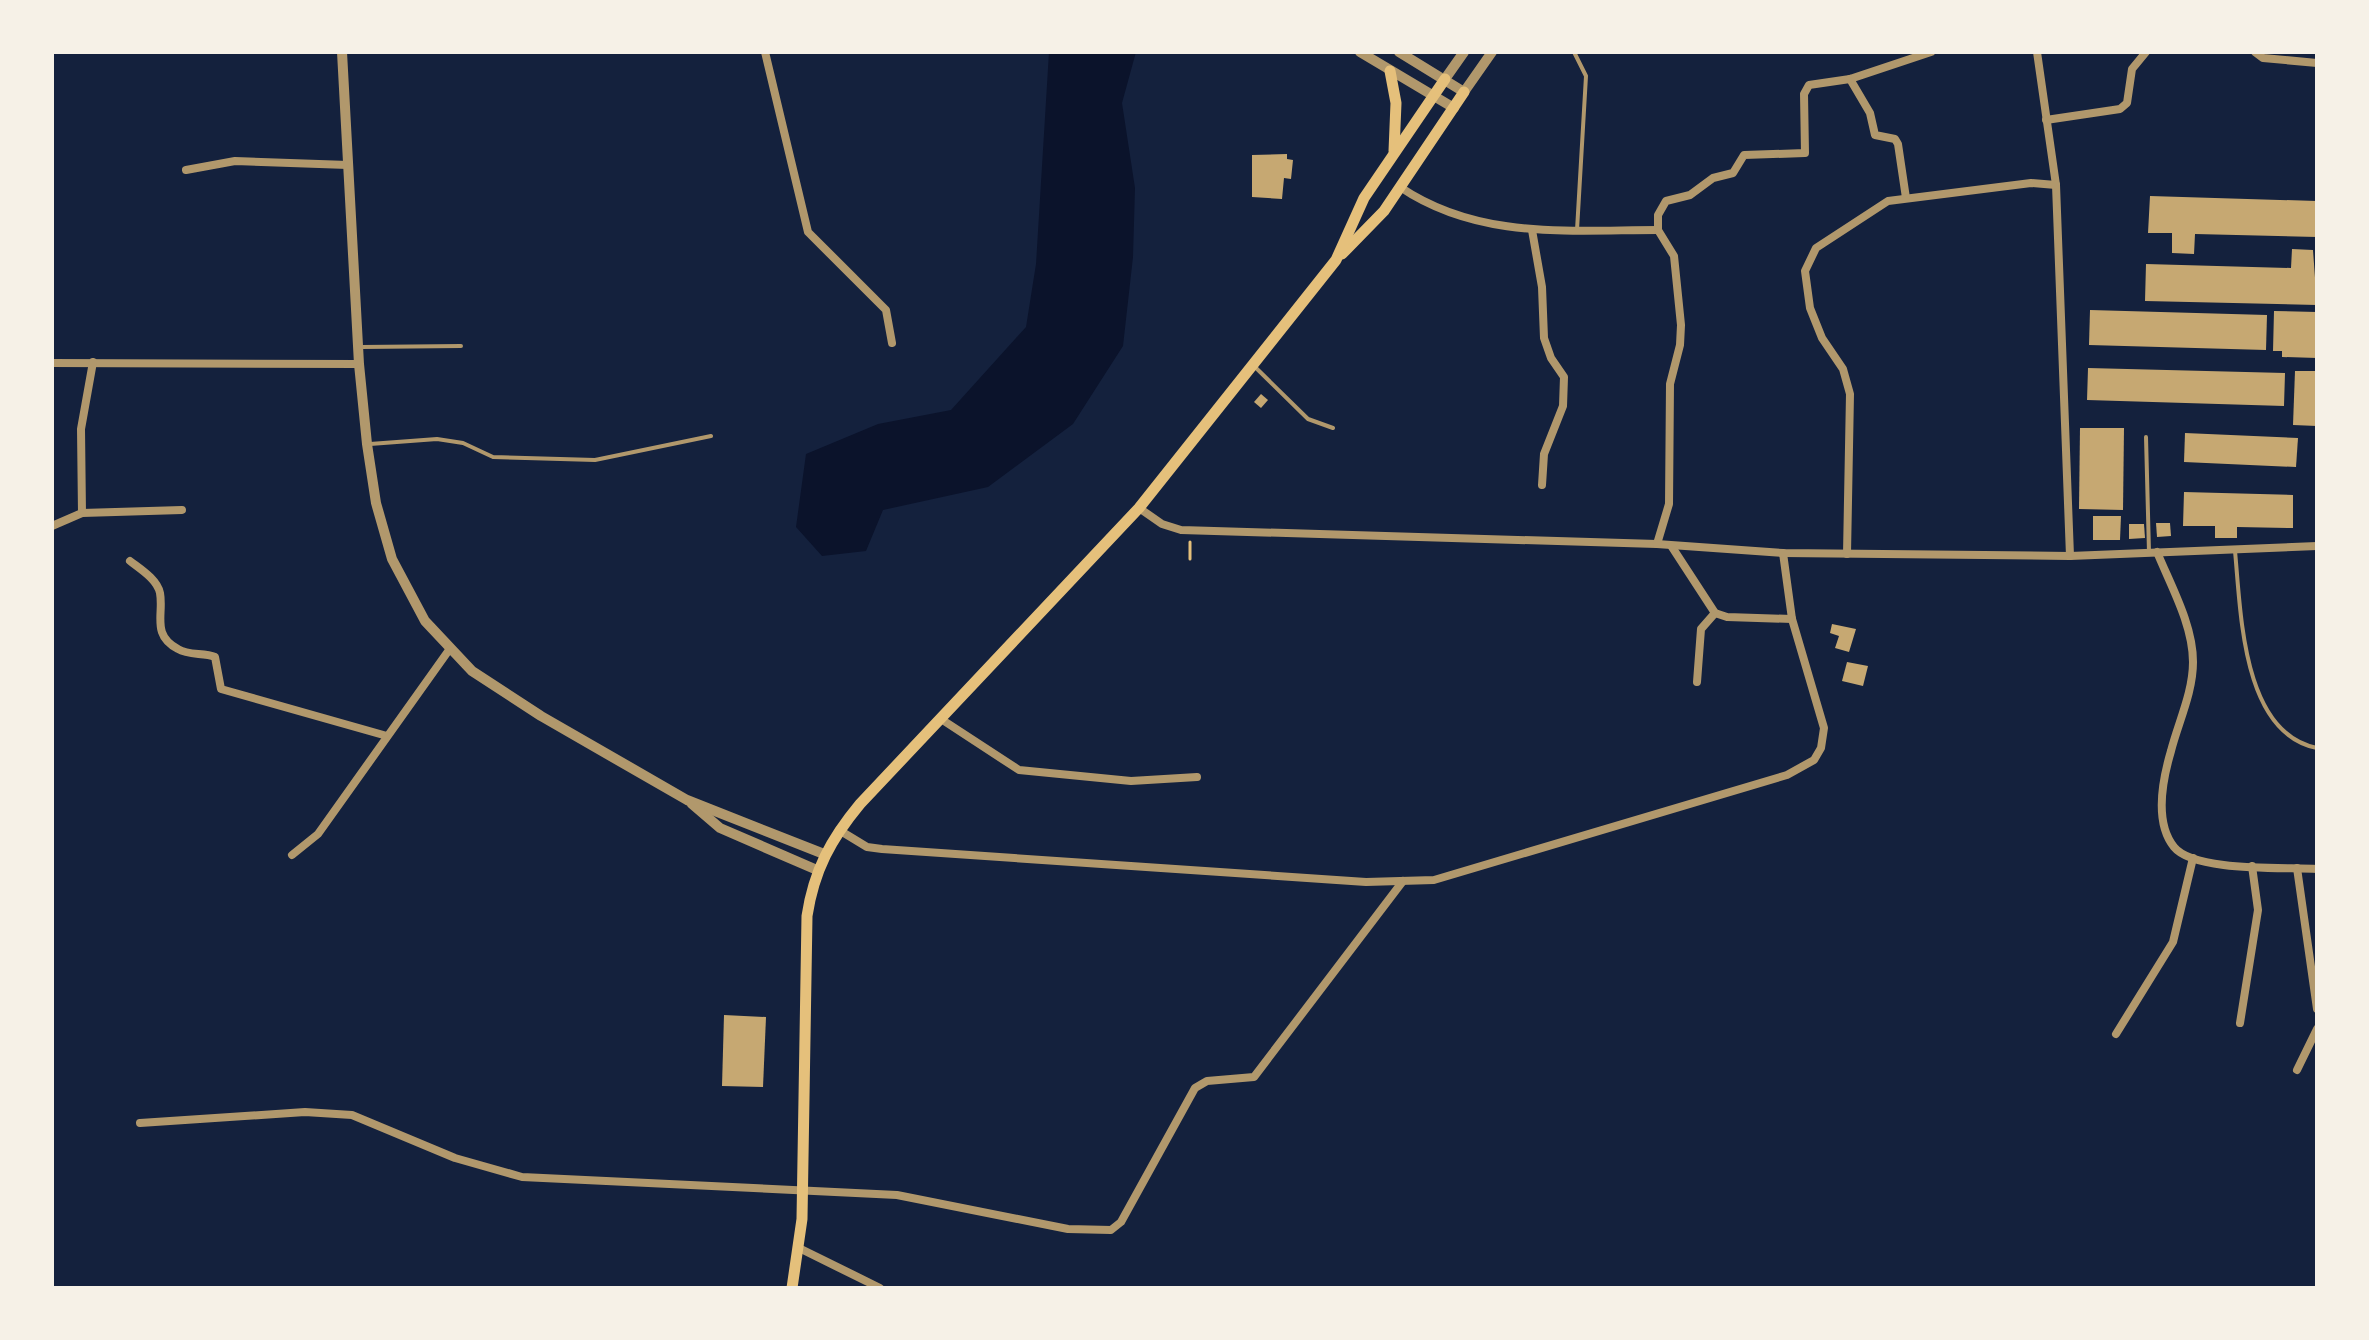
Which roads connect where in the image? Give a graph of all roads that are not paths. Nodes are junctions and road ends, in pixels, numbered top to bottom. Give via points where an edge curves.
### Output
1 (342, 52) edge
2 (765, 52) edge
3 (1360, 52) edge
4 (1399, 52) edge
5 (1464, 52) edge
6 (1492, 52) edge
7 (1574, 52) edge
8 (1931, 52) edge
9 (2037, 52) edge
10 (2146, 52) edge
11 (2255, 52) edge
12 (2317, 63) edge
13 (1390, 71) junction
14 (1445, 79) junction
15 (1850, 79) junction
16 (1464, 92) junction
17 (1435, 95) junction
18 (1454, 108) junction
19 (2046, 120) junction
20 (348, 165) junction
21 (1386, 166) junction
22 (186, 170) dead end
23 (2056, 185) junction
24 (1400, 187) junction
25 (1906, 198) junction
26 (1532, 230) junction
27 (1577, 230) junction
28 (1658, 230) junction
29 (1336, 260) junction
30 (892, 343) dead end
31 (461, 346) dead end
32 (358, 348) junction
33 (93, 362) junction
34 (52, 363) edge
35 (359, 364) junction
36 (1252, 365) junction
37 (1333, 428) dead end
38 (711, 436) dead end
39 (2146, 437) dead end
40 (367, 444) junction
41 (1542, 485) dead end
42 (1139, 508) junction
43 (182, 510) dead end
44 (82, 513) junction
45 (52, 526) edge
46 (1657, 544) junction
47 (2317, 546) edge
48 (1672, 547) junction
49 (2235, 549) junction
50 (2153, 552) junction
51 (1783, 553) junction
52 (1847, 554) junction
53 (2070, 556) junction
54 (130, 561) dead end
55 (1715, 613) junction
56 (1792, 619) junction
57 (449, 650) junction
58 (1697, 682) dead end
59 (941, 719) junction
60 (387, 736) junction
61 (2317, 748) edge
62 (1197, 777) dead end
63 (687, 800) junction
64 (839, 830) junction
65 (824, 854) junction
66 (292, 855) dead end
67 (2193, 858) junction
68 (2252, 866) junction
69 (2297, 868) junction
70 (2317, 869) edge
71 (817, 870) junction
72 (1403, 881) junction
73 (2317, 1009) edge
74 (2240, 1023) dead end
75 (2317, 1029) edge
76 (2116, 1034) dead end
77 (2297, 1070) dead end
78 (140, 1123) dead end
79 (803, 1188) junction
80 (801, 1249) junction
81 (792, 1288) edge
82 (880, 1288) edge

1 - 20 street
2 - 30 street via 808,232 886,310
3 - 13 street
4 - 14 street
5 - 14 street
6 - 16 street
7 - 27 lane via 1586,76
8 - 15 street
9 - 19 street
10 - 19 street via 2132,69 2128,98 2120,109
11 - 12 street via 2263,58
13 - 17 street
13 - 21 main road via 1396,136
14 - 16 street
14 - 17 main road
15 - 25 street via 1870,113 1875,135 1898,144
15 - 28 street via 1806,87 1805,153 1744,155 1730,175 1666,201
16 - 18 main road
17 - 18 street
17 - 21 main road
18 - 24 main road
19 - 23 street
20 - 22 street via 235,161
20 - 32 street
21 - 29 main road via 1364,198
23 - 25 street via 2031,183
23 - 53 street
24 - 26 street via 1462,218
24 - 29 main road
25 - 52 street via 1879,204 1816,248 1805,271 1815,324 1843,369 1850,394
26 - 27 street
26 - 41 street via 1544,338 1564,377 1563,406 1544,454
27 - 28 street
28 - 46 street via 1674,256 1681,325 1670,384 1669,504
29 - 36 main road
31 - 32 lane
32 - 35 street
33 - 34 street
33 - 35 street
33 - 44 street via 81,429
35 - 40 street
36 - 37 lane via 1308,419
36 - 42 main road
38 - 40 lane via 595,460 500,458 463,443 428,438
39 - 50 lane
40 - 57 street via 392,559 425,621
42 - 46 street via 1162,524 1191,531
42 - 59 main road
43 - 44 street
44 - 45 street
46 - 48 street
47 - 49 street
48 - 51 street
48 - 55 street
49 - 50 street
49 - 61 lane via 2243,641 2265,711 2298,744
50 - 53 street
50 - 67 street via 2190,637 2193,664 2171,750 2163,820 2174,847
51 - 52 street
51 - 56 street
52 - 53 street
54 - 60 street via 160,592 162,631 179,650 215,657 221,689
55 - 56 street
55 - 58 street via 1701,629
56 - 72 street via 1824,728 1821,748 1800,770 1455,876
57 - 60 street
57 - 63 street via 541,716
59 - 62 street via 1019,770 1131,781
59 - 64 main road
60 - 66 street via 318,834
63 - 65 street
63 - 71 street via 720,828
64 - 65 main road
64 - 72 street via 867,847 882,849
65 - 71 main road
67 - 68 street
67 - 76 street via 2173,942
68 - 69 street
68 - 74 street via 2258,910
69 - 70 street
69 - 73 street
71 - 79 main road via 804,961
72 - 79 street via 1254,1077 1207,1081 1195,1088 1121,1222 1111,1230 1068,1229 897,1195
75 - 77 street
78 - 79 street via 305,1112 352,1115 455,1158 522,1177
79 - 80 main road
80 - 81 main road
80 - 82 street

